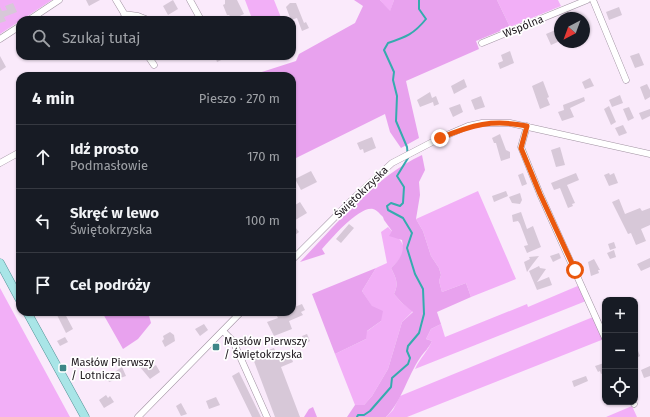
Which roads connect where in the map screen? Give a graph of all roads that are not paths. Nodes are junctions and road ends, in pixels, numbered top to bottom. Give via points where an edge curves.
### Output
1 (59, 0) edge
2 (116, 0) edge
3 (190, 0) edge
4 (587, 0) edge
5 (593, 0) edge
6 (35, 16) edge
7 (125, 16) edge
8 (199, 16) edge
9 (16, 29) edge
10 (0, 39) edge
11 (482, 43) dead end
12 (151, 60) edge
13 (154, 65) dead end
14 (626, 80) dead end
15 (527, 126) junction
16 (16, 154) edge
17 (650, 154) edge
18 (0, 164) edge
19 (296, 256) edge
20 (0, 263) edge
21 (16, 293) edge
22 (29, 316) edge
23 (237, 316) edge
24 (222, 331) junction
25 (603, 333) edge
26 (85, 417) edge
27 (138, 417) edge
28 (267, 417) edge

1 - 6 street
2 - 7 street
3 - 8 street
4 - 11 street, Wspólna
5 - 14 street
9 - 10 street
12 - 13 street
15 - 17 street, Świętokrzyska
15 - 19 street, Świętokrzyska via 510,123 468,126 402,156 380,173
15 - 25 street via 521,148
16 - 18 street
20 - 21 main road
22 - 26 main road
23 - 24 street
24 - 27 street
24 - 28 street via 233,341

